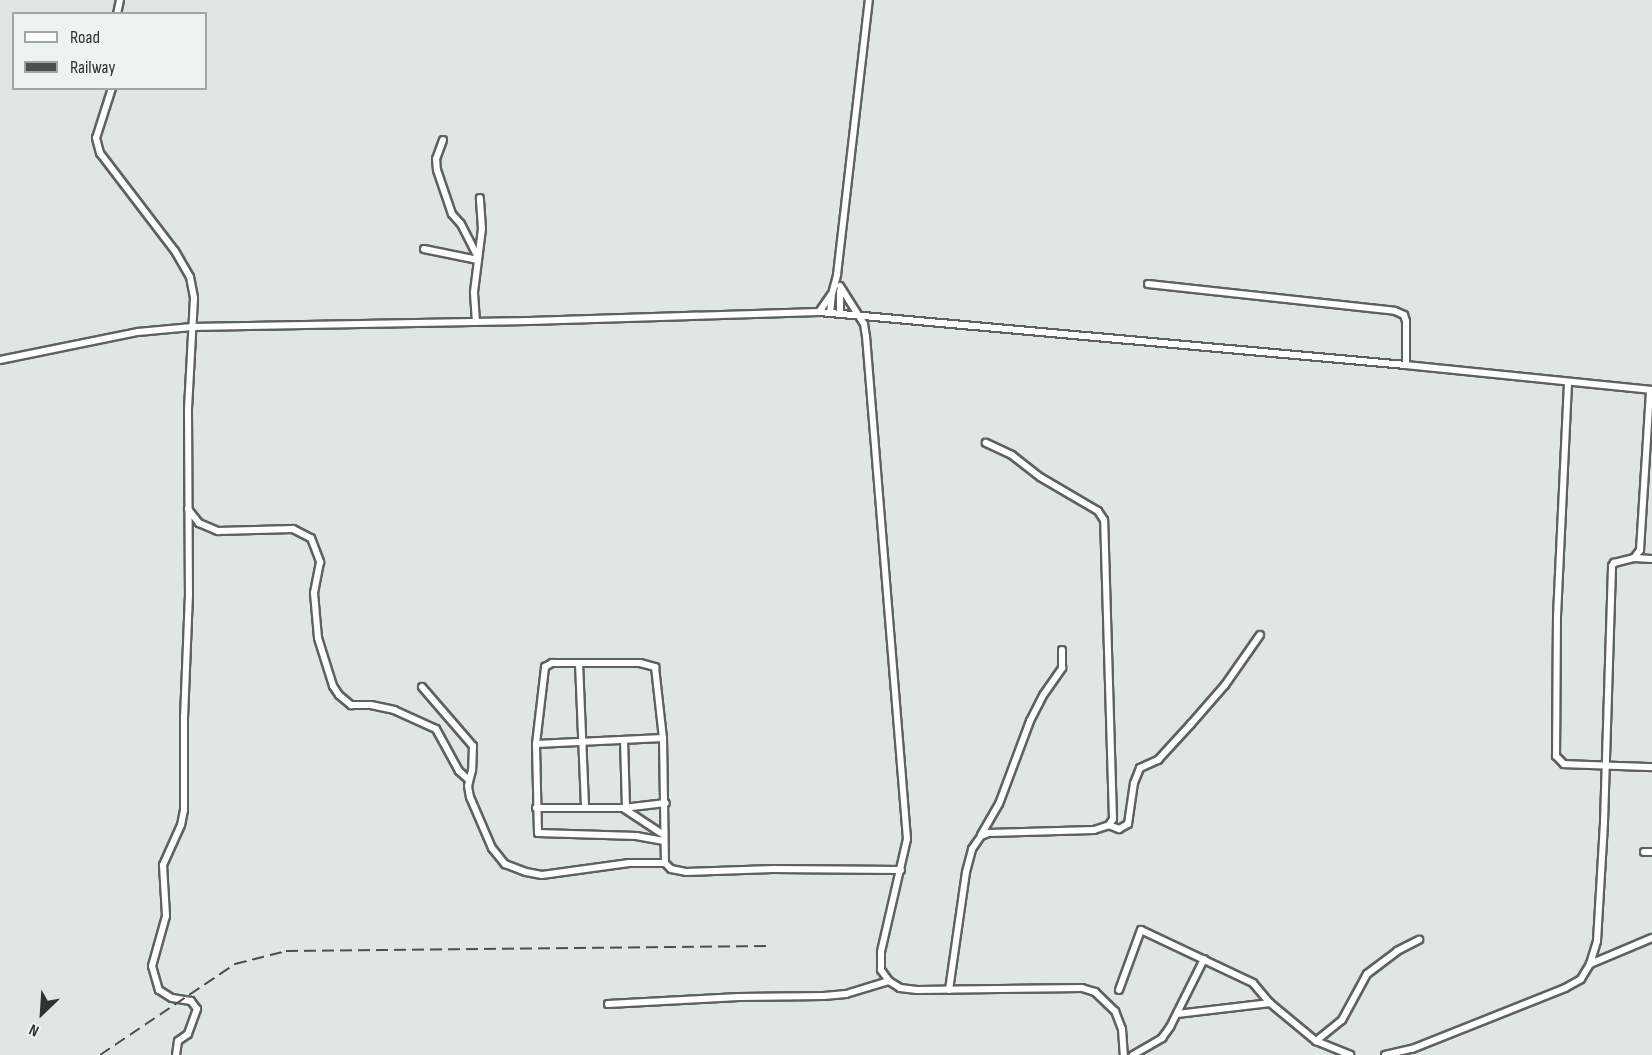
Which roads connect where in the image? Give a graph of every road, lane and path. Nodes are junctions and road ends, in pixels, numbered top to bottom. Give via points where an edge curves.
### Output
1 (869, 0) edge
2 (111, 90) edge
3 (443, 140) dead end
4 (480, 198) dead end
5 (424, 249) dead end
6 (478, 258) junction
7 (837, 275) junction
8 (1148, 284) dead end
9 (840, 286) junction
10 (832, 294) junction
11 (819, 312) junction
12 (830, 313) junction
13 (840, 314) junction
14 (858, 315) junction
15 (476, 322) junction
16 (192, 327) junction
17 (0, 360) edge
18 (1406, 365) junction
19 (1568, 382) junction
20 (1651, 390) edge
21 (986, 443) dead end
22 (188, 508) junction
23 (1634, 558) junction
24 (1652, 559) edge
25 (1260, 635) dead end
26 (1062, 650) dead end
27 (579, 663) junction
28 (422, 687) dead end
29 (663, 738) junction
30 (624, 740) junction
31 (582, 742) junction
32 (536, 744) junction
33 (1605, 764) junction
34 (1652, 767) edge
35 (469, 780) junction
36 (666, 803) junction
37 (624, 807) junction
38 (536, 808) junction
39 (585, 808) junction
40 (1109, 825) junction
41 (981, 836) junction
42 (664, 838) junction
43 (1644, 852) dead end
44 (1652, 852) edge
45 (665, 863) junction
46 (901, 870) junction
47 (1652, 938) edge
48 (1419, 940) dead end
49 (1204, 959) junction
50 (1590, 964) junction
51 (889, 981) junction
52 (949, 990) junction
53 (1119, 990) dead end
54 (1270, 1003) junction
55 (609, 1004) dead end
56 (1177, 1014) junction
57 (1316, 1041) junction
58 (176, 1055) edge
59 (1124, 1055) edge
60 (1133, 1055) edge
61 (1350, 1055) edge
62 (1385, 1055) edge

1 - 7 street
2 - 16 street via 98,130 98,146 190,277 194,298
3 - 6 street via 436,159 437,170 452,214
4 - 6 street via 482,229
5 - 6 street
6 - 15 street
7 - 9 street
7 - 10 street
8 - 18 street via 1395,311 1404,315 1406,321
9 - 13 street
9 - 14 street
10 - 11 street
10 - 12 street
11 - 12 street
11 - 15 street
12 - 13 street
13 - 14 street
14 - 18 street
14 - 46 street via 866,336 907,839
15 - 16 street
16 - 17 street via 138,332
16 - 22 street
18 - 19 street
19 - 20 street
19 - 33 street via 1555,748 1556,756 1564,764
20 - 23 street via 1642,535 1640,550
21 - 40 street via 1012,454 1034,473 1098,511 1104,520 1113,808
22 - 35 street via 199,523 218,531 293,529 311,538 320,562 314,593 318,638 333,686 351,705 394,710 436,729 459,771
22 - 58 street via 184,810 163,865 166,916 152,966 159,990 172,998 190,1001 197,1009 188,1034 178,1041
23 - 24 street
23 - 33 street via 1612,566
25 - 40 street via 1191,724 1158,760 1140,768 1128,824 1119,829
26 - 41 street via 1062,668 1030,721 999,804
27 - 29 street via 640,663 655,667
27 - 31 street
27 - 32 street via 552,663 545,667
28 - 35 street via 473,746
29 - 30 street
29 - 36 street
30 - 31 street
30 - 37 street
31 - 32 street
31 - 39 street
32 - 38 street
33 - 34 street
33 - 50 street via 1597,941
35 - 45 street via 470,797 484,832 498,858 513,868 542,874 629,863
36 - 37 street
36 - 42 street
37 - 39 street
37 - 42 street
38 - 39 street
38 - 42 street via 538,833
40 - 41 street via 1095,830
41 - 52 street via 972,849 966,872
42 - 45 street
43 - 44 street
45 - 46 street via 671,869 686,872
46 - 51 street via 881,952 881,970
47 - 50 street
48 - 57 street via 1367,974 1342,1020
49 - 53 street via 1141,930
49 - 54 street via 1253,983
49 - 56 street
50 - 62 street via 1581,980 1565,988 1412,1049
51 - 52 street via 900,988
51 - 55 street via 824,996
52 - 59 street via 1082,988 1095,992 1115,1011 1122,1029
54 - 56 street
54 - 57 street
56 - 60 street via 1162,1038
57 - 61 street

